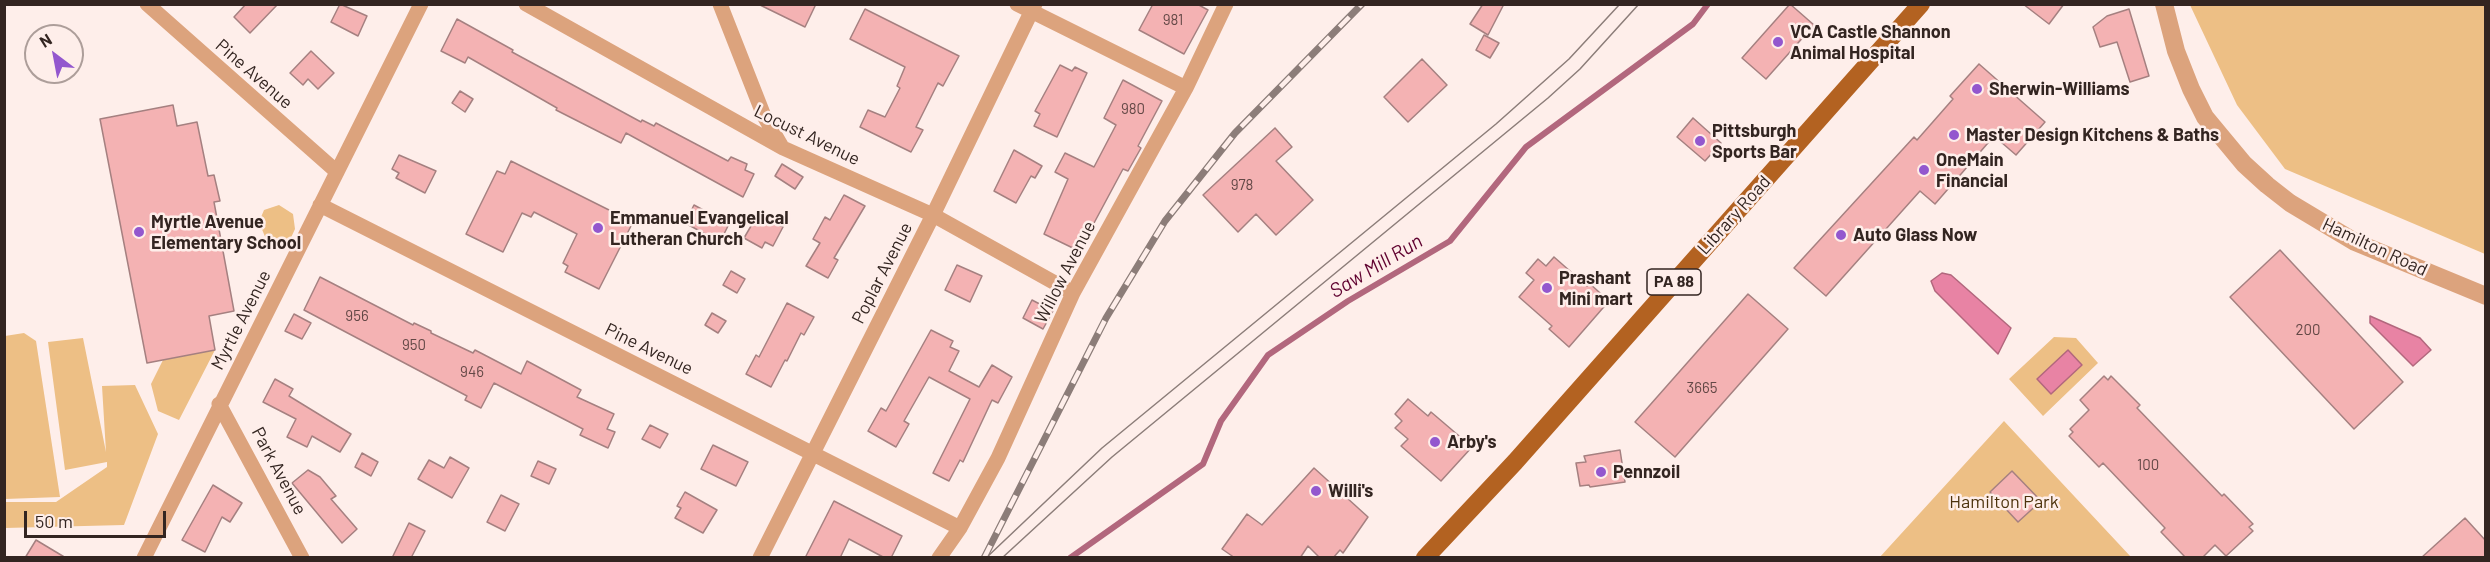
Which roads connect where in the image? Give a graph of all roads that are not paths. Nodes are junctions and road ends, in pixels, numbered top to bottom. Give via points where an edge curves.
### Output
1 (147, 4) edge
2 (421, 4) edge
3 (526, 4) edge
4 (720, 4) edge
5 (1017, 4) edge
6 (1226, 4) edge
7 (1921, 4) edge
8 (2164, 4) edge
9 (1033, 8) edge
10 (1186, 88) junction
11 (783, 148) junction
12 (337, 172) junction
13 (320, 206) junction
14 (933, 215) junction
15 (1073, 293) junction
16 (2486, 296) edge
17 (219, 404) junction
18 (814, 453) junction
19 (960, 528) junction
20 (144, 558) edge
21 (302, 558) edge
22 (760, 558) edge
23 (939, 558) edge
24 (1425, 558) edge

1 - 12 street, Pine Avenue
2 - 12 street, Myrtle Avenue
3 - 11 street, Locust Avenue
4 - 11 street via 764,116
5 - 9 street
6 - 10 street, Willow Avenue
7 - 24 main road, Library Road / PA 88 via 1515,462
8 - 16 street, Hamilton Road via 2176,51 2205,117 2259,178 2290,203 2355,242
9 - 10 street
9 - 14 street, Poplar Avenue
10 - 15 street, Willow Avenue
11 - 14 street, Locust Avenue
12 - 13 street, Myrtle Avenue
13 - 17 street, Myrtle Avenue
13 - 18 street, Pine Avenue
14 - 15 street, Locust Avenue
14 - 18 street, Poplar Avenue
15 - 19 street, Willow Avenue via 998,458
17 - 20 street, Myrtle Avenue
17 - 21 street, Park Avenue
18 - 19 street, Pine Avenue
18 - 22 street, Poplar Avenue
19 - 23 street, Willow Avenue

